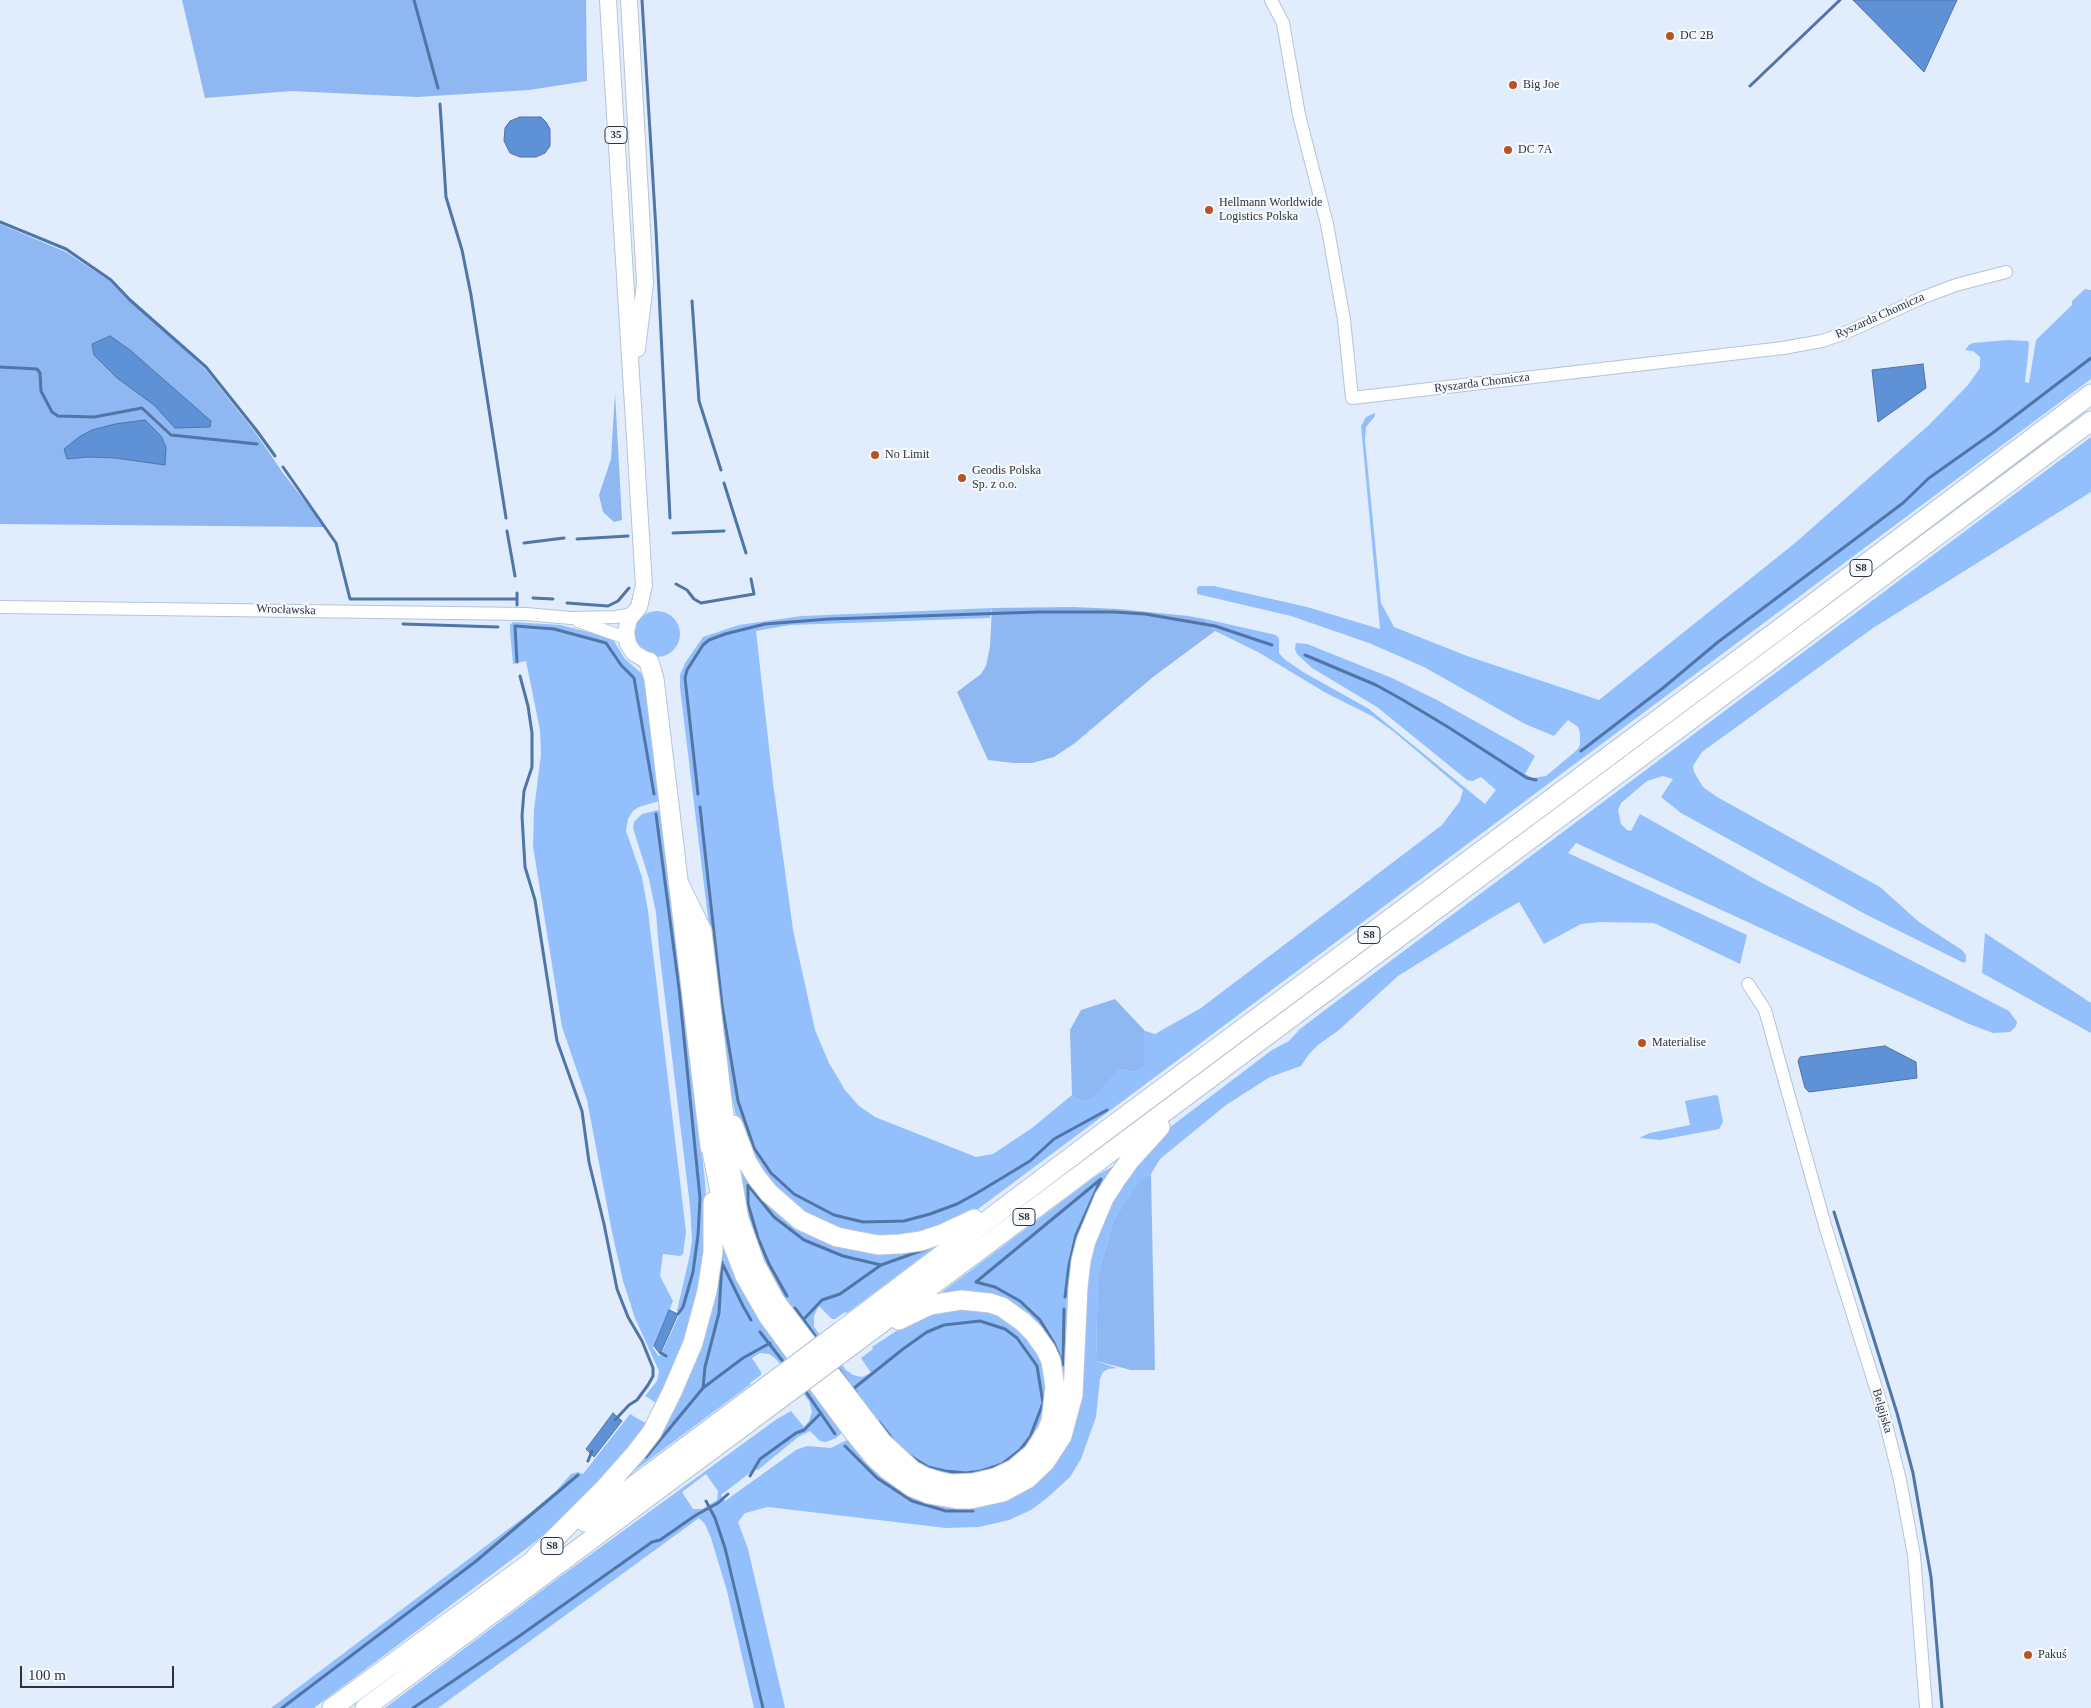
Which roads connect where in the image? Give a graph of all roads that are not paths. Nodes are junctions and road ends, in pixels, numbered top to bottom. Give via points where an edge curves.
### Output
1 (608, 0) edge
2 (629, 0) edge
3 (1272, 0) edge
4 (2006, 272) dead end
5 (632, 388) junction
6 (2091, 394) edge
7 (2091, 421) edge
8 (0, 607) edge
9 (632, 614) junction
10 (571, 618) junction
11 (626, 638) junction
12 (648, 662) joint
13 (678, 882) junction
14 (1748, 984) dead end
15 (720, 1072) junction
16 (1197, 1088) junction
17 (1108, 1129) junction
18 (709, 1136) junction
19 (846, 1338) junction
20 (776, 1391) junction
21 (536, 1558) junction
22 (332, 1708) edge
23 (365, 1708) edge
24 (1926, 1708) edge

1 - 5 main road, 35
2 - 5 main road, 35 via 645,283
3 - 4 street, Ryszarda Chomicza via 1284,23 1299,116 1327,224 1344,320 1352,398 1783,348 1846,333 1943,289
5 - 9 main road, 35 via 644,585 639,607
6 - 17 highway, S8
7 - 16 highway, S8
8 - 10 street, Wrocławska via 526,614
9 - 10 street
9 - 11 main road, 35
10 - 11 street
11 - 12 main road via 634,653
12 - 13 highway via 654,679
13 - 15 highway via 702,931
13 - 18 highway
14 - 24 street, Belgijska via 1765,1010 1826,1229 1881,1404 1900,1480 1914,1555
15 - 17 highway via 735,1134 757,1178 800,1220 818,1230 857,1242 907,1243 935,1237 962,1226 982,1215 1073,1147
15 - 19 highway via 734,1194 755,1264 790,1324 882,1442 897,1458 925,1477 951,1484 973,1484 1014,1469 1033,1453 1047,1431 1055,1398 1050,1361 1034,1333 1002,1307 968,1300 930,1305
16 - 18 highway via 1130,1160 1104,1198 1091,1228 1081,1261 1073,1395 1065,1427 1054,1451 1036,1471 1018,1484 994,1495 971,1499 929,1494 912,1488 888,1470 852,1430 768,1316 744,1276 728,1232
16 - 19 highway, S8
17 - 19 highway, S8
18 - 21 highway via 712,1252 708,1291 691,1349 652,1432 604,1489
19 - 20 highway, S8, bridge
20 - 21 highway, S8
20 - 23 highway, S8
21 - 22 highway, S8

